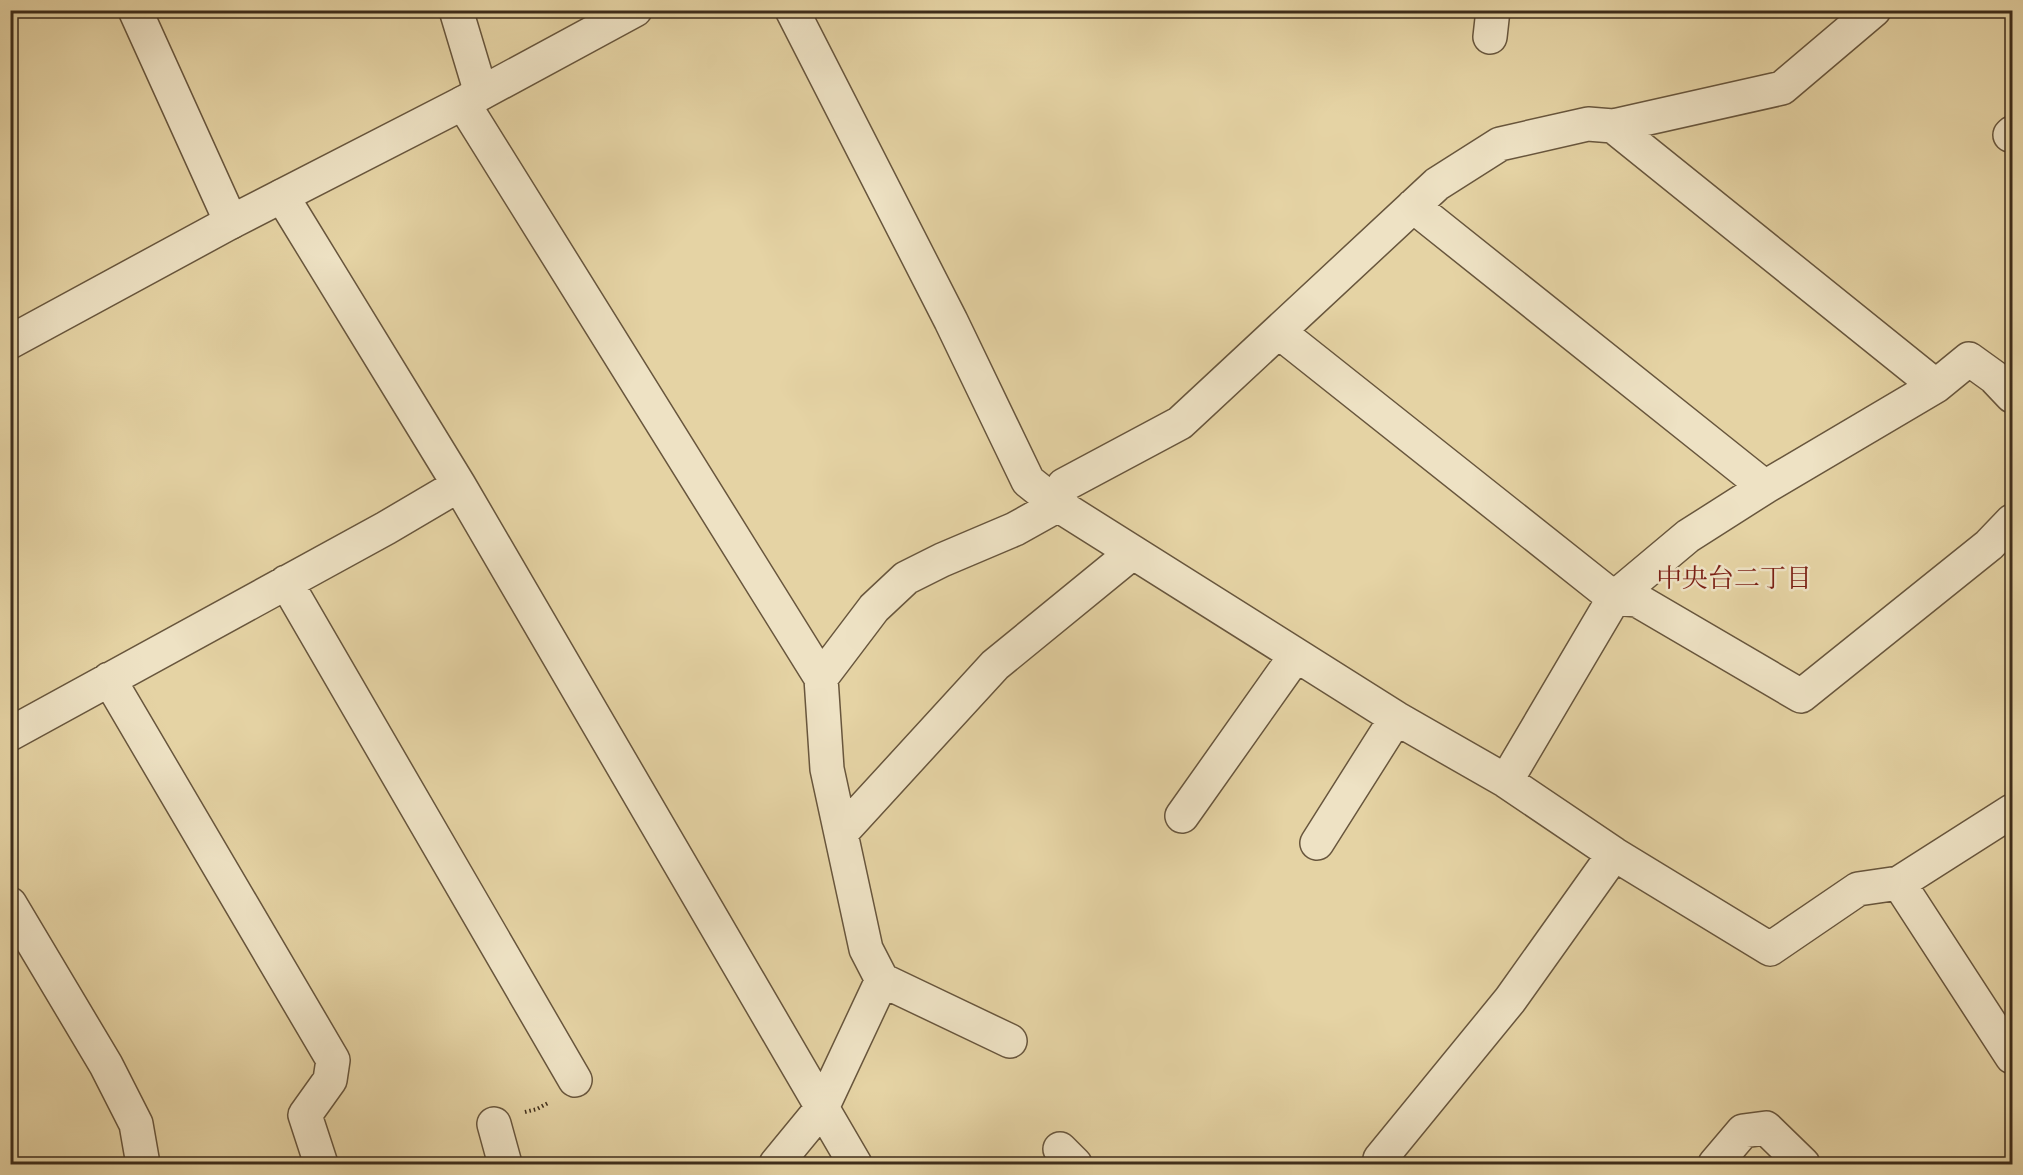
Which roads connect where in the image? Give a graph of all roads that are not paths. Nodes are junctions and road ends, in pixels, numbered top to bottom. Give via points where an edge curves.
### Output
1 (135, 10) edge
2 (456, 10) edge
3 (635, 10) edge
4 (792, 10) edge
5 (1874, 10) edge
6 (472, 98) junction
7 (1613, 126) junction
8 (282, 196) junction
9 (1413, 206) junction
10 (231, 222) junction
11 (1279, 332) junction
12 (10, 342) edge
13 (1936, 386) junction
14 (2013, 396) edge
15 (459, 485) junction
16 (1765, 487) junction
17 (1058, 505) junction
18 (2013, 521) edge
19 (1132, 553) junction
20 (286, 582) junction
21 (1614, 598) junction
22 (1296, 655) junction
23 (821, 678) junction
24 (109, 679) junction
25 (1396, 718) junction
26 (10, 734) edge
27 (1506, 781) junction
28 (2013, 811) edge
29 (1182, 816) dead end
30 (841, 834) junction
31 (1317, 843) dead end
32 (1614, 854) junction
33 (1899, 884) junction
34 (10, 904) edge
35 (882, 980) junction
36 (1010, 1041) dead end
37 (2013, 1057) edge
38 (575, 1080) road end
39 (822, 1108) junction
40 (494, 1124) road end
41 (143, 1164) edge
42 (321, 1164) edge
43 (506, 1164) edge
44 (776, 1164) edge
45 (855, 1164) edge
46 (1387, 1164) edge
47 (1715, 1164) edge
48 (1803, 1164) edge

1 - 10 street
2 - 6 street
3 - 6 street
4 - 17 street via 951,321 1028,482
5 - 7 street via 1782,88
6 - 8 street
6 - 23 street
7 - 9 street via 1588,124 1500,144 1437,184
7 - 13 street
8 - 10 street
8 - 15 street
9 - 11 street
9 - 16 street
10 - 12 street
11 - 17 street via 1180,423 1064,485
11 - 21 street
13 - 14 street via 1969,359
13 - 16 street
15 - 20 street
15 - 39 street
16 - 21 street via 1688,537
17 - 19 street
17 - 23 street via 1015,529 906,578 874,608
18 - 21 street via 1989,545 1802,696 1636,600
19 - 22 street
19 - 30 street via 995,665
20 - 24 street
20 - 38 street
21 - 27 street
22 - 25 street
22 - 29 street
23 - 30 street via 827,769
24 - 26 street
24 - 42 street via 333,1060 330,1080 305,1115
25 - 27 street
25 - 31 street
27 - 32 street
28 - 33 street
30 - 35 street via 866,949
32 - 33 street via 1770,949 1858,889
32 - 46 street via 1510,1000 1380,1160
33 - 37 street
34 - 41 street via 106,1065 136,1124
35 - 36 street
35 - 39 street
39 - 44 street
39 - 45 street
40 - 43 street
47 - 48 street via 1743,1131 1766,1128

